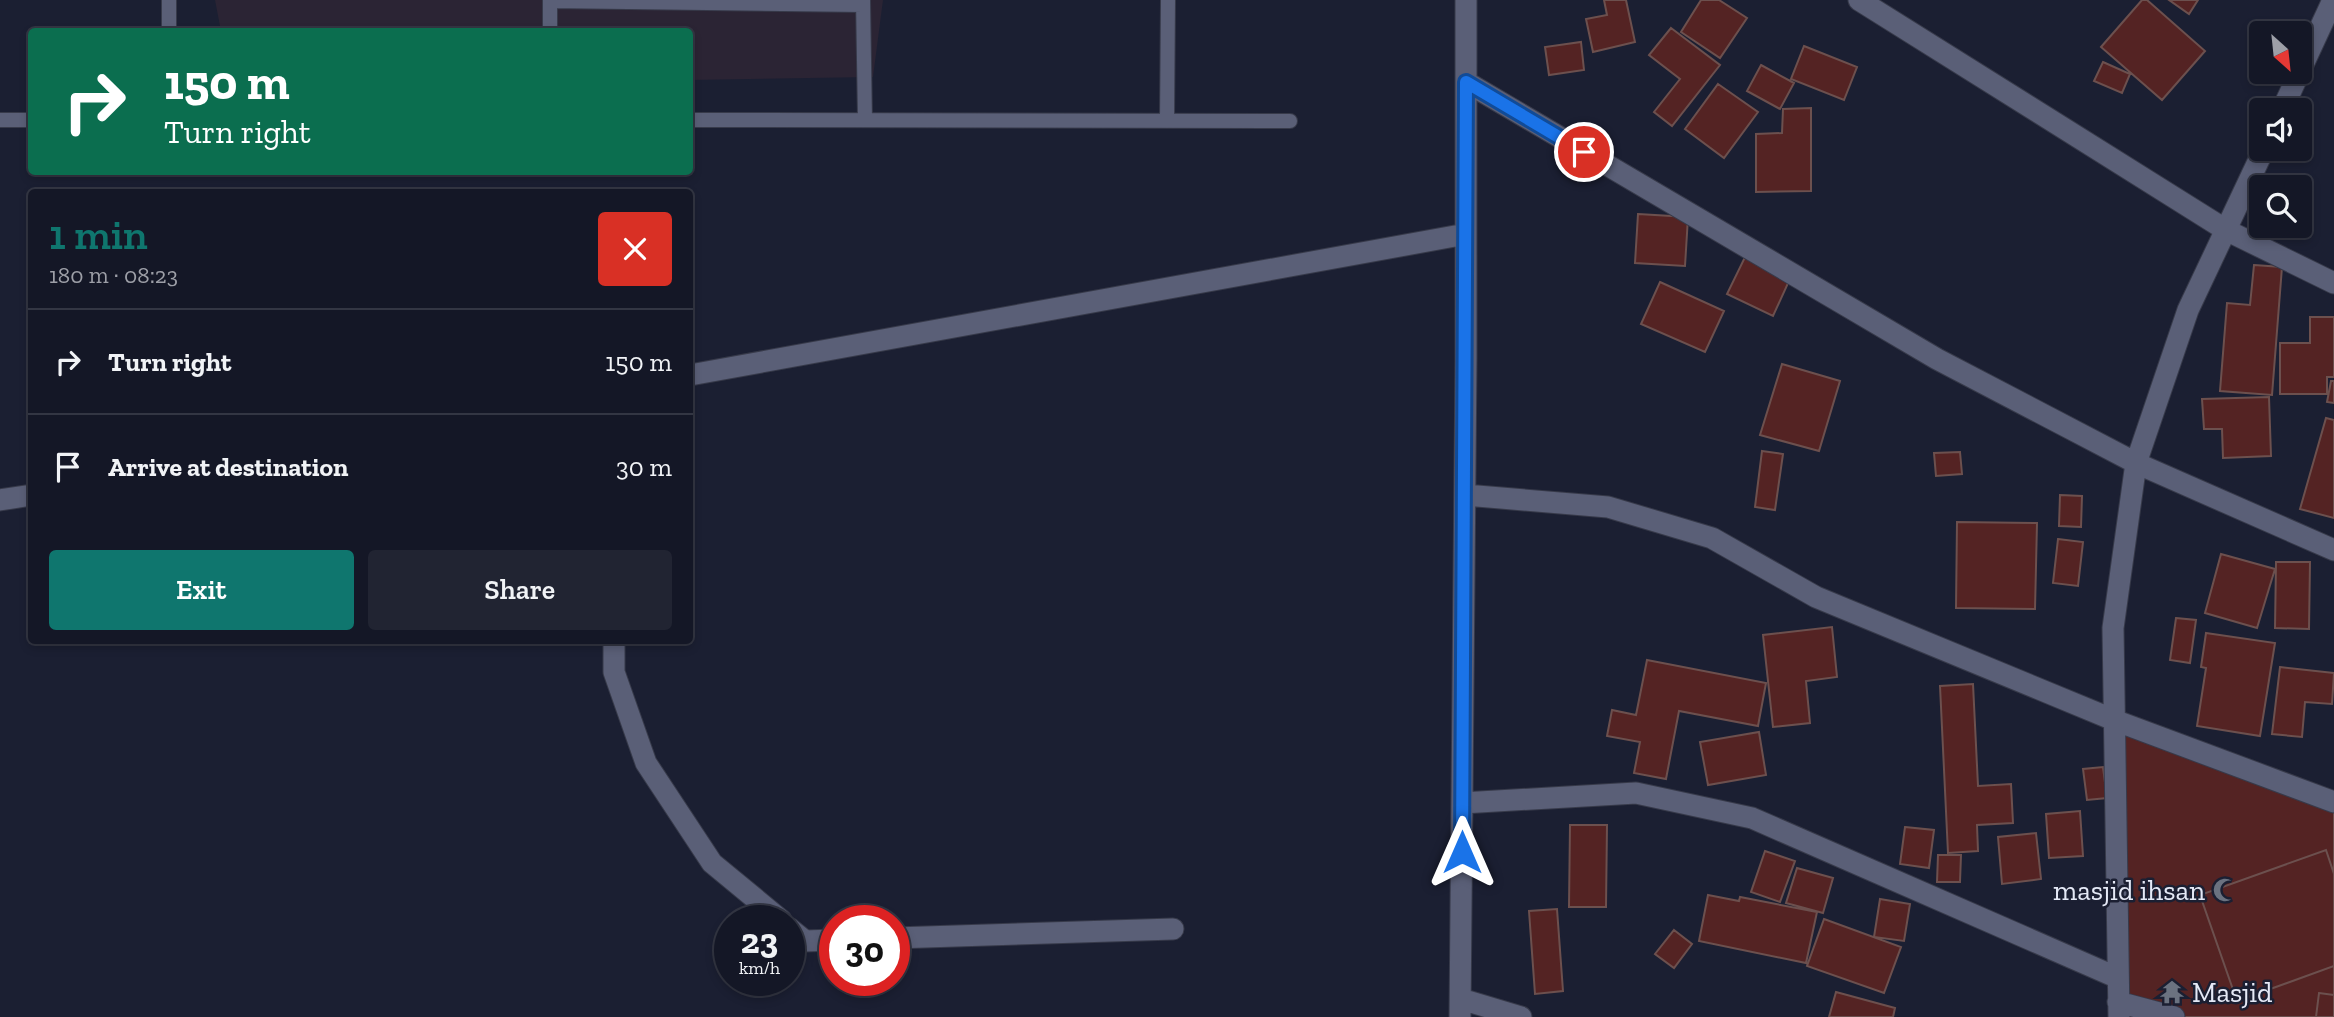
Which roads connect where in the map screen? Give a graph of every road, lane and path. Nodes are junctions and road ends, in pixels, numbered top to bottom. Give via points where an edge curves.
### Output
1 (169, 0) edge
2 (1168, 0) edge
3 (1466, 0) edge
4 (1859, 0) edge
5 (2333, 0) edge
6 (863, 3) edge
7 (169, 28) edge
8 (550, 28) edge
9 (1466, 82) junction
10 (2288, 98) edge
11 (0, 120) edge
12 (28, 120) edge
13 (693, 120) edge
14 (865, 120) junction
15 (1167, 121) junction
16 (1290, 121) dead end
17 (2258, 161) edge
18 (2226, 230) junction
19 (1466, 234) junction
20 (2334, 283) edge
21 (693, 374) edge
22 (2136, 463) junction
23 (1465, 495) junction
24 (28, 496) edge
25 (0, 500) edge
26 (2334, 550) edge
27 (614, 644) edge
28 (2113, 720) junction
29 (2334, 802) edge
30 (1462, 803) junction
31 (763, 905) edge
32 (1173, 929) dead end
33 (910, 937) edge
34 (2118, 978) junction
35 (1460, 1008) edge
36 (2119, 1009) edge
37 (1521, 1017) edge
38 (2174, 1017) edge

1 - 7 lane
2 - 15 lane
3 - 9 street
4 - 18 street
5 - 10 street
6 - 8 lane via 551,1
6 - 14 lane
9 - 19 street
9 - 22 street via 1937,359
11 - 12 lane
13 - 14 lane
14 - 15 lane
15 - 16 lane
17 - 18 street
18 - 20 street
18 - 22 street via 2188,310
19 - 21 street
19 - 23 street
22 - 26 street
22 - 28 street via 2113,628
23 - 28 street via 1608,506 1712,538 1815,597
23 - 30 street
24 - 25 street
27 - 31 street via 614,672 646,763 712,863
28 - 29 street
28 - 34 street
30 - 34 street via 1636,793 1752,818
30 - 35 street
32 - 33 street
34 - 36 street
35 - 37 street
36 - 38 street

